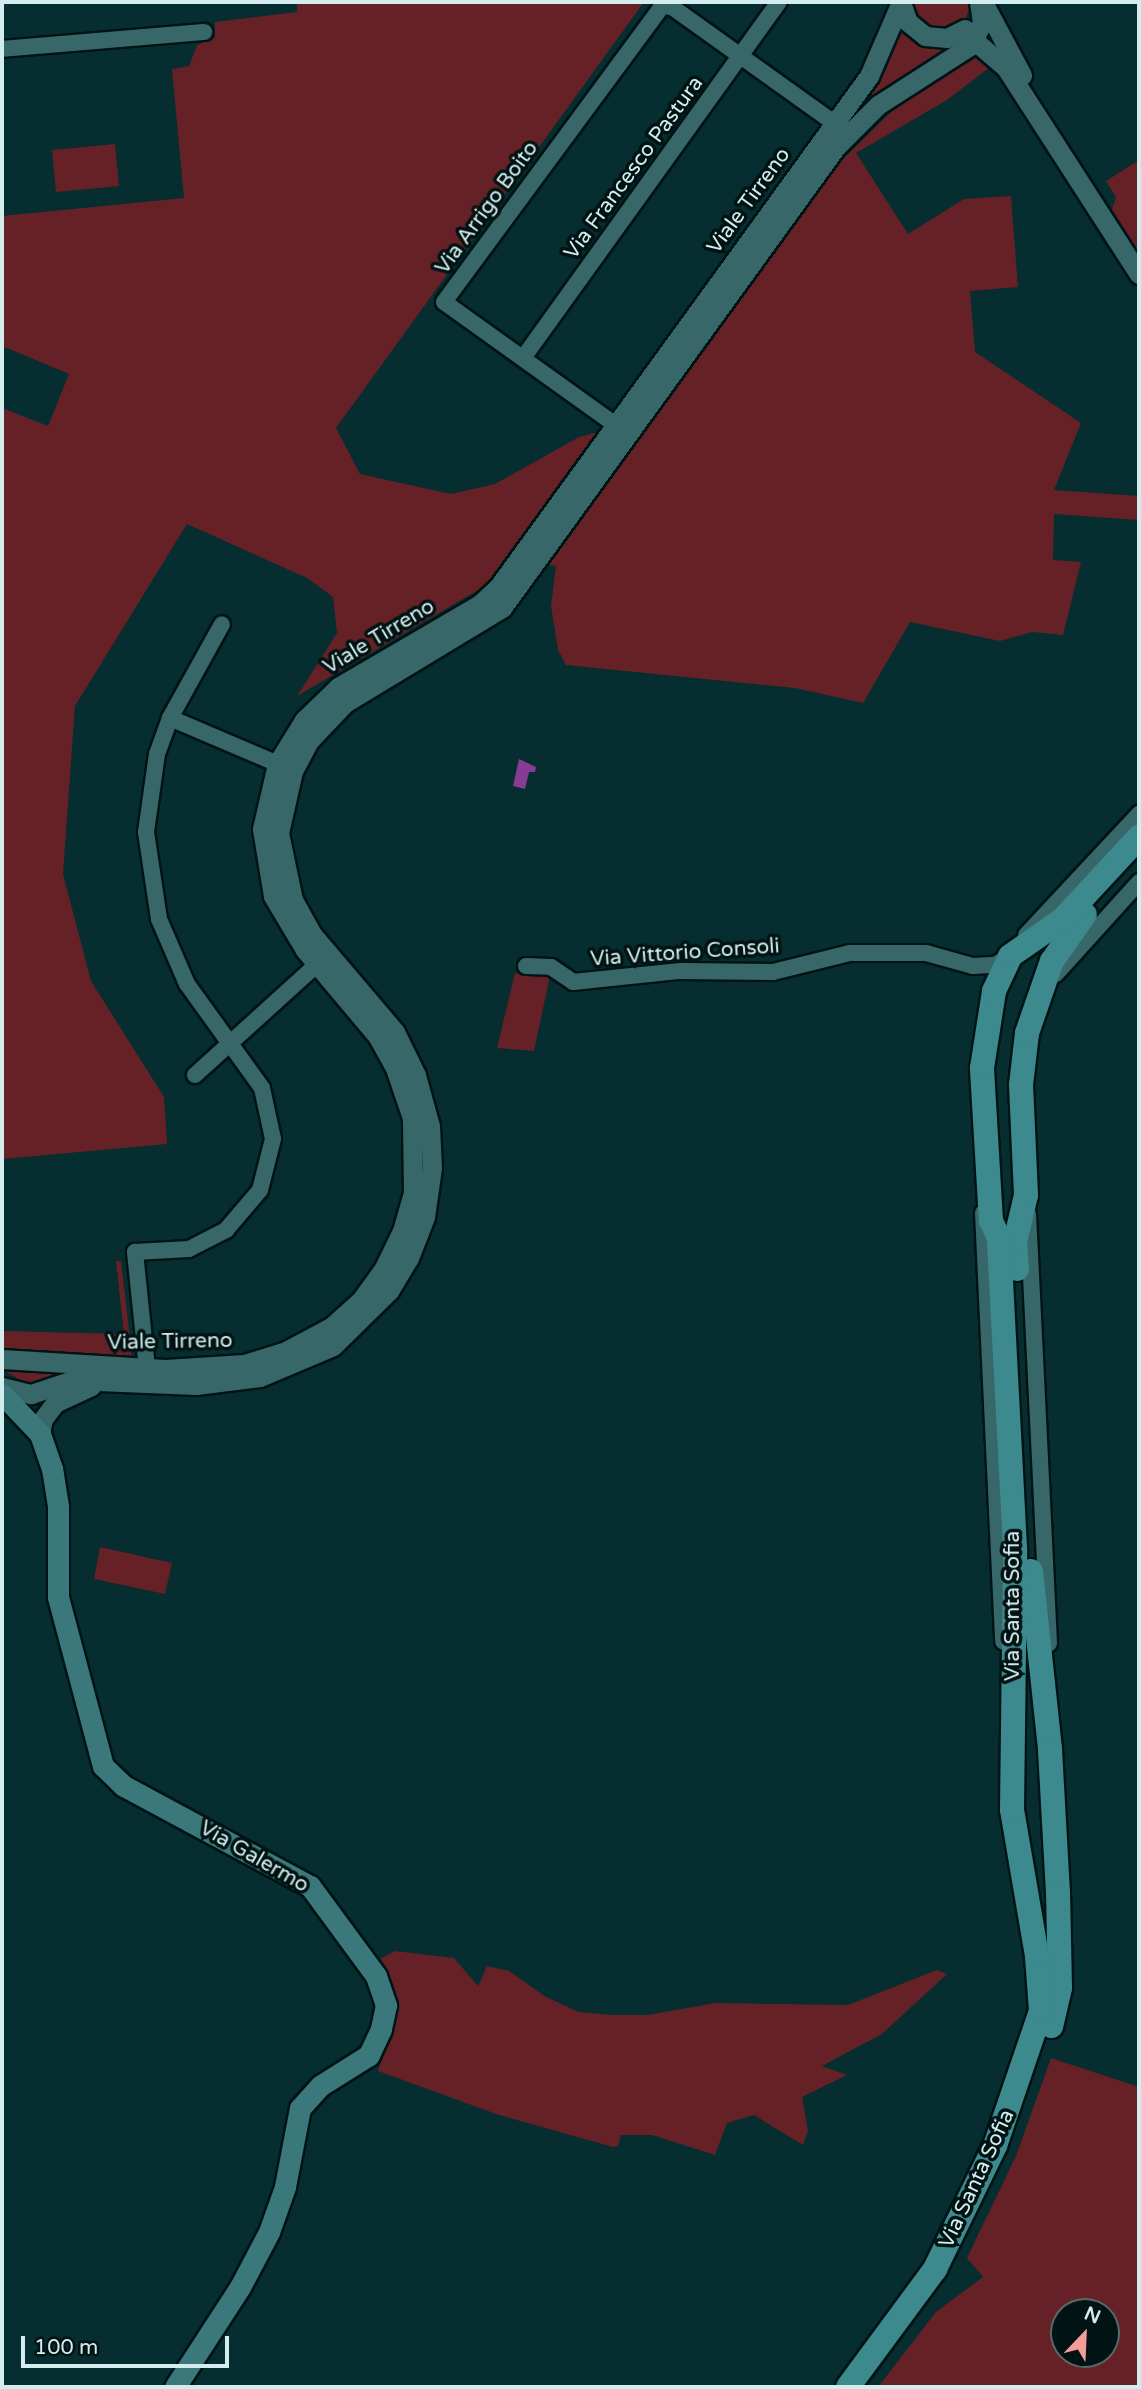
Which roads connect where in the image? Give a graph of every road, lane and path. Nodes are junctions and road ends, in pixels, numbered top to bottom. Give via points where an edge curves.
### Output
1 (779, 2) edge
2 (901, 2) edge
3 (980, 2) edge
4 (204, 32) dead end
5 (954, 36) junction
6 (975, 41) junction
7 (2, 49) edge
8 (741, 56) junction
9 (841, 128) junction
10 (1075, 171) junction
11 (1139, 274) edge
12 (523, 358) junction
13 (622, 429) junction
14 (222, 624) dead end
15 (170, 718) junction
16 (285, 767) junction
17 (1139, 814) edge
18 (1139, 837) edge
19 (1139, 858) edge
20 (1139, 882) edge
21 (1033, 940) junction
22 (1010, 956) junction
23 (323, 959) junction
24 (1052, 961) junction
25 (526, 966) dead end
26 (973, 966) junction
27 (1039, 995) junction
28 (991, 1003) junction
29 (231, 1042) junction
30 (195, 1075) dead end
31 (983, 1144) junction
32 (1026, 1195) junction
33 (1007, 1228) junction
34 (2, 1359) edge
35 (22, 1363) junction
36 (2, 1365) edge
37 (148, 1376) junction
38 (108, 1382) junction
39 (2, 1387) edge
40 (2, 1394) edge
41 (40, 1434) junction
42 (1050, 1750) junction
43 (1011, 1780) junction
44 (1053, 1788) junction
45 (1055, 1834) junction
46 (1017, 1839) junction
47 (175, 2387) edge
48 (848, 2387) edge
49 (865, 2387) edge

1 - 8 street, Via Francesco Pastura
2 - 5 street via 908,22 919,33 940,39
2 - 9 street, Viale Tirreno via 882,54
3 - 5 street via 970,24
3 - 6 street via 982,23
3 - 10 street
4 - 7 street
5 - 6 street
6 - 9 street, Viale Tirreno
6 - 10 street via 1006,68
8 - 9 street
8 - 12 street, Via Francesco Pastura
8 - 12 street, Via Arrigo Boito via 665,4 444,302
9 - 13 street, Viale Tirreno
10 - 11 street
12 - 13 street, Via Arrigo Boito
13 - 16 street, Viale Tirreno via 533,553 488,598 325,698 296,731
14 - 15 street
15 - 16 street
15 - 29 street via 148,802 146,859 151,888 175,964
16 - 23 street, Viale Tirreno via 263,815 265,863 282,915
17 - 22 street
18 - 21 main road via 1063,919
19 - 24 main road, Via Santa Sofia via 1072,928
20 - 27 street
21 - 22 main road
21 - 24 main road via 1046,947
22 - 26 street via 995,965
22 - 28 main road, Via Santa Sofia
23 - 29 street
23 - 37 street, Viale Tirreno via 373,1030 406,1097 414,1132 415,1174 408,1214 396,1245 352,1308 299,1345 226,1367
24 - 27 main road, Via Santa Sofia
25 - 26 street, Via Vittorio Consoli via 551,967 573,982 680,971 773,972 850,953 926,953
26 - 28 street via 987,985
27 - 32 main road, Via Santa Sofia via 1022,1060
28 - 31 main road, Via Santa Sofia via 982,1068
29 - 30 street
29 - 37 street via 253,1072 268,1104 273,1139 267,1174 239,1219 211,1240 178,1251 135,1252
31 - 33 main road, Via Santa Sofia via 990,1222
31 - 43 street
32 - 33 main road, Via Santa Sofia
32 - 42 street via 1041,1412
33 - 42 main road, Via Santa Sofia via 1033,1599
33 - 43 main road, Via Santa Sofia via 1016,1560
34 - 35 street, Viale Tirreno
35 - 36 street
35 - 37 street, Viale Tirreno
37 - 38 street, Viale Tirreno
38 - 39 street, Viale Tirreno via 73,1380 31,1394
38 - 41 street via 77,1390 55,1403 43,1419
40 - 41 main road, Via Galermo
41 - 47 main road, Via Galermo via 57,1488 58,1597 103,1766 124,1786 310,1886 376,1976 386,2004 369,2055 320,2085 300,2108 285,2187 269,2232 240,2287
42 - 44 main road, Via Santa Sofia
43 - 44 main road via 1028,1803 1038,1802
43 - 46 main road, Via Santa Sofia
44 - 45 main road, Via Santa Sofia
45 - 46 main road via 1039,1825 1022,1831
45 - 49 main road, Via Santa Sofia via 1060,1988 1023,2112 948,2275
46 - 48 main road, Via Santa Sofia via 1041,1989 1034,2036 995,2146 935,2269

